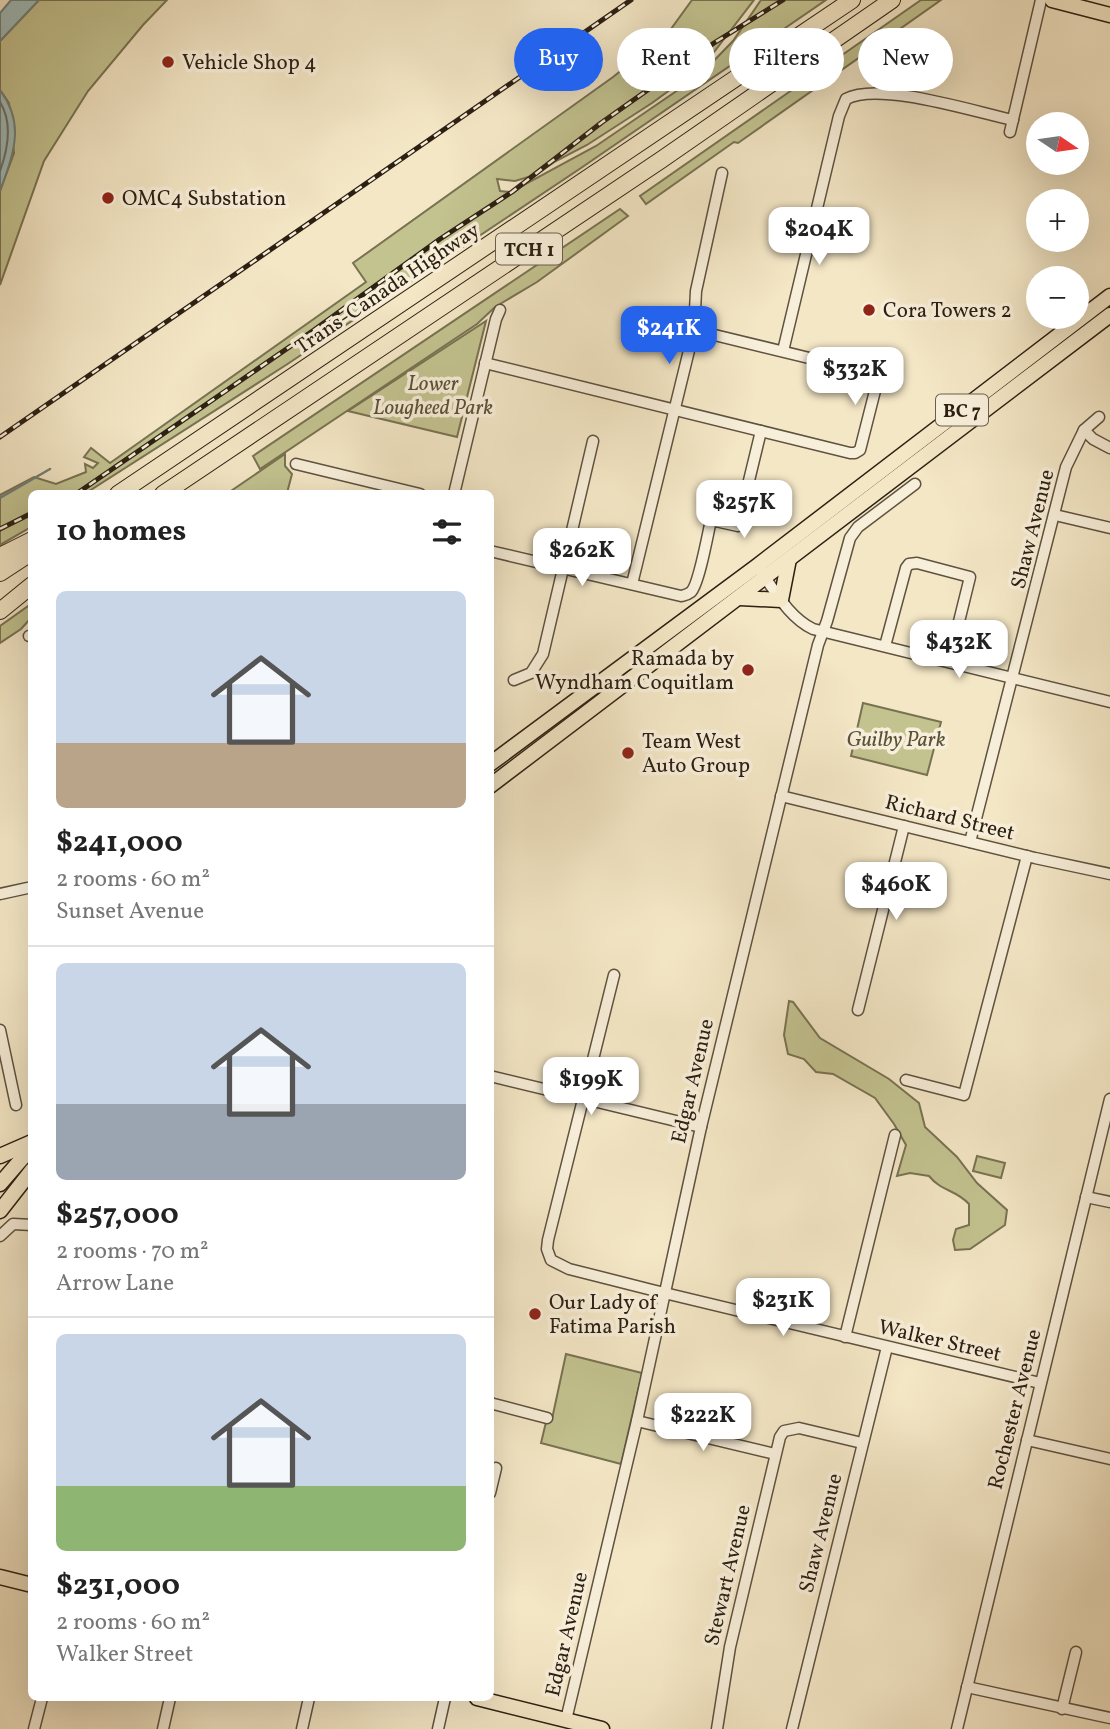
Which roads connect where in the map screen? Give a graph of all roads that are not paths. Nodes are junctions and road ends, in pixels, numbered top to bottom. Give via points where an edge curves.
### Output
1 (852, 0) edge
2 (892, 0) edge
3 (1041, 0) edge
4 (1052, 0) edge
5 (1110, 15) edge
6 (1013, 120) junction
7 (1010, 132) dead end
8 (722, 173) dead end
9 (1110, 296) edge
10 (500, 310) dead end
11 (1110, 316) edge
12 (694, 330) junction
13 (783, 351) junction
14 (485, 363) junction
15 (674, 410) junction
16 (1099, 417) dead end
17 (1084, 430) junction
18 (761, 431) junction
19 (593, 441) dead end
20 (1110, 448) edge
21 (296, 464) dead end
22 (915, 484) dead end
23 (124, 490) edge
24 (169, 490) edge
25 (403, 490) edge
26 (454, 490) edge
27 (1055, 515) junction
28 (1110, 528) edge
29 (28, 542) edge
30 (494, 552) edge
31 (28, 555) edge
32 (0, 556) edge
33 (789, 559) junction
34 (563, 568) junction
35 (761, 572) junction
36 (0, 573) edge
37 (632, 584) junction
38 (28, 586) edge
39 (28, 587) edge
40 (740, 598) junction
41 (781, 600) junction
42 (0, 603) edge
43 (0, 611) edge
44 (823, 632) junction
45 (885, 646) junction
46 (949, 662) junction
47 (1014, 677) junction
48 (514, 680) dead end
49 (1110, 702) edge
50 (494, 761) edge
51 (494, 783) edge
52 (782, 796) junction
53 (904, 826) junction
54 (970, 842) junction
55 (1027, 856) junction
56 (1110, 874) edge
57 (28, 888) edge
58 (0, 894) edge
59 (614, 975) dead end
60 (858, 1010) dead end
61 (0, 1030) edge
62 (494, 1077) edge
63 (906, 1080) dead end
64 (582, 1099) junction
65 (1110, 1099) edge
66 (16, 1105) dead end
67 (701, 1127) junction
68 (895, 1135) dead end
69 (28, 1146) edge
70 (28, 1148) edge
71 (0, 1156) edge
72 (6, 1169) edge
73 (28, 1170) edge
74 (28, 1174) edge
75 (0, 1184) edge
76 (1086, 1197) junction
77 (1110, 1202) edge
78 (0, 1210) edge
79 (28, 1224) edge
80 (4, 1232) edge
81 (664, 1293) junction
82 (845, 1337) junction
83 (887, 1348) junction
84 (1040, 1383) junction
85 (494, 1404) edge
86 (547, 1418) dead end
87 (637, 1422) junction
88 (1027, 1440) junction
89 (862, 1443) junction
90 (775, 1454) junction
91 (1110, 1459) edge
92 (496, 1468) dead end
93 (494, 1476) edge
94 (0, 1577) edge
95 (28, 1584) edge
96 (1076, 1652) dead end
97 (967, 1687) junction
98 (41, 1701) edge
99 (169, 1701) edge
100 (308, 1701) edge
101 (444, 1701) edge
102 (488, 1701) edge
103 (1062, 1709) junction
104 (1110, 1718) edge
105 (571, 1724) edge
106 (34, 1729) edge
107 (163, 1729) edge
108 (302, 1729) edge
109 (438, 1729) edge
110 (602, 1729) edge
111 (717, 1729) edge
112 (792, 1729) edge
113 (957, 1729) edge

1 - 23 highway, Trans-Canada Highway / TCH 1
2 - 24 highway, TCH 1
3 - 6 street
4 - 5 main road
6 - 7 street
6 - 13 street via 900,95 876,93 846,99
8 - 12 street via 696,291
9 - 35 main road, BC 7
10 - 14 street
11 - 33 main road, BC 7
12 - 13 street
12 - 15 street
13 - 18 street via 879,375 863,444 855,453
14 - 15 street
14 - 26 street
15 - 18 street
15 - 37 street
16 - 17 street, Shaw Avenue
17 - 20 street
17 - 27 street, Shaw Avenue via 1066,467
18 - 37 street via 738,526 711,520 689,594
19 - 34 street
21 - 25 street
22 - 44 street, Edgar Avenue via 850,538
27 - 28 street
27 - 47 street, Shaw Avenue
29 - 32 highway
30 - 34 street
31 - 36 highway
33 - 35 main road, BC 7
33 - 41 main road
34 - 37 street
34 - 48 street via 543,654 531,673
35 - 40 main road, BC 7
35 - 41 street
35 - 50 main road, BC 7
38 - 42 highway
39 - 43 highway
40 - 41 main road
40 - 51 main road, BC 7
41 - 44 street via 802,622
44 - 45 street
44 - 52 street, Edgar Avenue
45 - 46 street
45 - 46 street via 905,568 913,563 930,566 971,577
46 - 47 street
47 - 49 street
47 - 54 street, Shaw Avenue
52 - 53 street, Richard Street
52 - 67 street, Edgar Avenue
53 - 54 street, Richard Street
53 - 60 street
54 - 55 street, Richard Street
55 - 56 street, Richard Street
55 - 63 street via 964,1095
57 - 58 street
59 - 64 street
61 - 66 street
62 - 64 street
64 - 67 street
64 - 81 street, Walker Street via 548,1256 569,1269
65 - 76 street, Rochester Avenue
67 - 81 street, Edgar Avenue
68 - 82 street
69 - 71 main road
70 - 72 main road
72 - 73 main road via 16,1173
72 - 75 main road
74 - 78 main road
76 - 77 street
76 - 84 street, Rochester Avenue
79 - 80 street via 19,1223
81 - 82 street, Walker Street
81 - 87 street, Edgar Avenue
82 - 83 street, Walker Street
83 - 84 street, Walker Street
83 - 89 street, Shaw Avenue
84 - 88 street, Rochester Avenue
85 - 86 street
87 - 90 street
87 - 105 street, Edgar Avenue
88 - 91 street
88 - 97 street, Rochester Avenue
89 - 90 street, Stewart Avenue via 799,1428 784,1431
89 - 112 street, Shaw Avenue
90 - 111 street, Stewart Avenue via 730,1647
92 - 93 street
94 - 95 main road
96 - 103 street
97 - 103 street
97 - 113 street, Rochester Avenue
98 - 106 street
99 - 107 street
100 - 108 street
101 - 109 street
102 - 105 main road
103 - 104 street
105 - 110 main road

